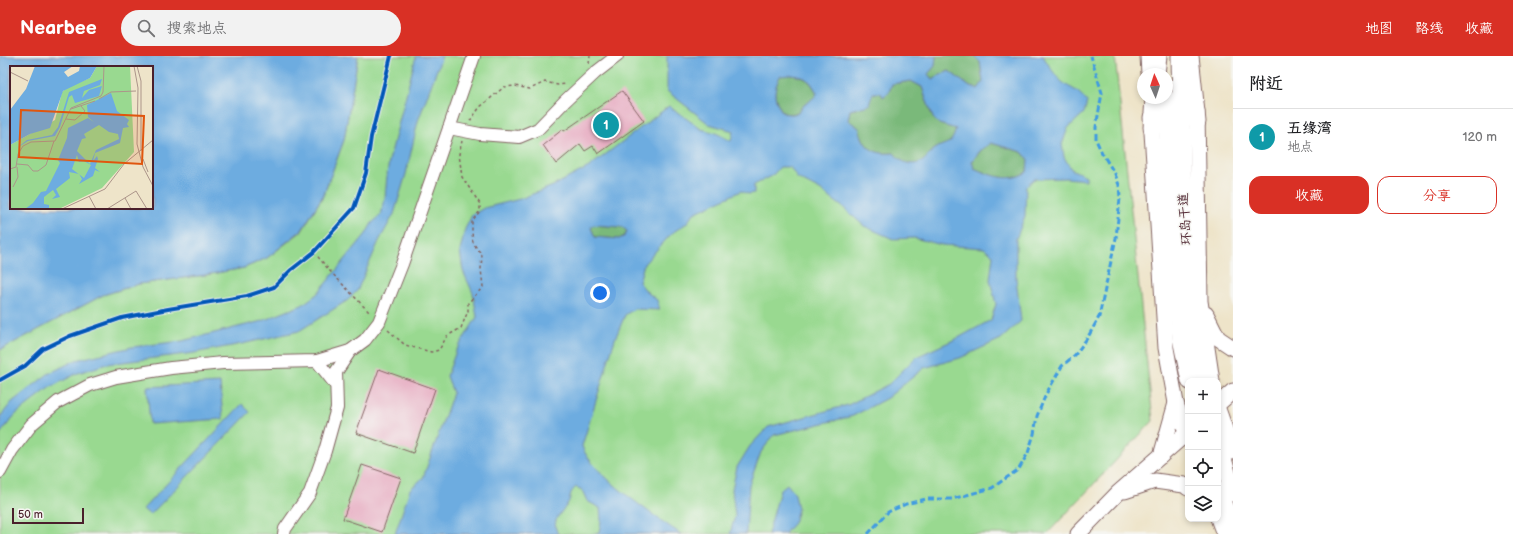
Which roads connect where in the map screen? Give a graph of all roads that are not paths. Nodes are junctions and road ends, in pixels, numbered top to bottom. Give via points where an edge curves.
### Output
1 (474, 56) edge
2 (617, 56) edge
3 (1148, 56) edge
4 (1158, 56) edge
5 (1165, 56) edge
6 (1180, 56) edge
7 (1190, 56) edge
8 (1196, 56) edge
9 (1149, 68) edge
10 (1157, 68) edge
11 (1165, 68) edge
12 (1156, 104) edge
13 (1159, 104) edge
14 (1168, 104) edge
15 (1174, 124) junction
16 (449, 128) junction
17 (1200, 301) junction
18 (1233, 348) edge
19 (350, 351) junction
20 (317, 361) junction
21 (1189, 378) edge
22 (1203, 378) edge
23 (1212, 378) edge
24 (337, 386) junction
25 (1233, 391) edge
26 (1221, 401) edge
27 (1176, 402) junction
28 (1220, 414) edge
29 (1185, 429) edge
30 (1185, 437) edge
31 (1220, 450) edge
32 (1233, 452) edge
33 (1161, 456) junction
34 (0, 472) edge
35 (1185, 486) edge
36 (1118, 493) junction
37 (1233, 493) edge
38 (1221, 500) edge
39 (1220, 522) edge
40 (1233, 530) edge
41 (284, 534) edge
42 (1078, 534) edge
43 (1224, 534) edge

1 - 16 street
2 - 16 street via 595,73 538,129 519,137
3 - 9 main road
4 - 10 highway
5 - 11 highway
6 - 15 highway, 环岛干道
7 - 15 highway
8 - 15 main road
12 - 15 main road
13 - 15 highway
14 - 15 highway, 环岛干道
15 - 17 main road
15 - 21 highway, 环岛干道 via 1172,234 1180,331
15 - 22 highway, 环岛干道 via 1184,204 1193,337
15 - 27 main road via 1166,348
16 - 19 street via 379,322 365,340
17 - 18 main road via 1218,338
17 - 23 main road
19 - 20 street
19 - 24 street via 336,372
20 - 24 street
20 - 34 street via 223,363 171,368 116,377 90,385 58,402 32,424 12,450
24 - 41 street via 337,408 310,493
25 - 26 main road
27 - 29 main road
27 - 33 main road
28 - 32 main road
30 - 33 main road
31 - 37 highway
33 - 36 main road
35 - 36 main road via 1155,481
36 - 42 main road
38 - 40 highway
39 - 43 main road

